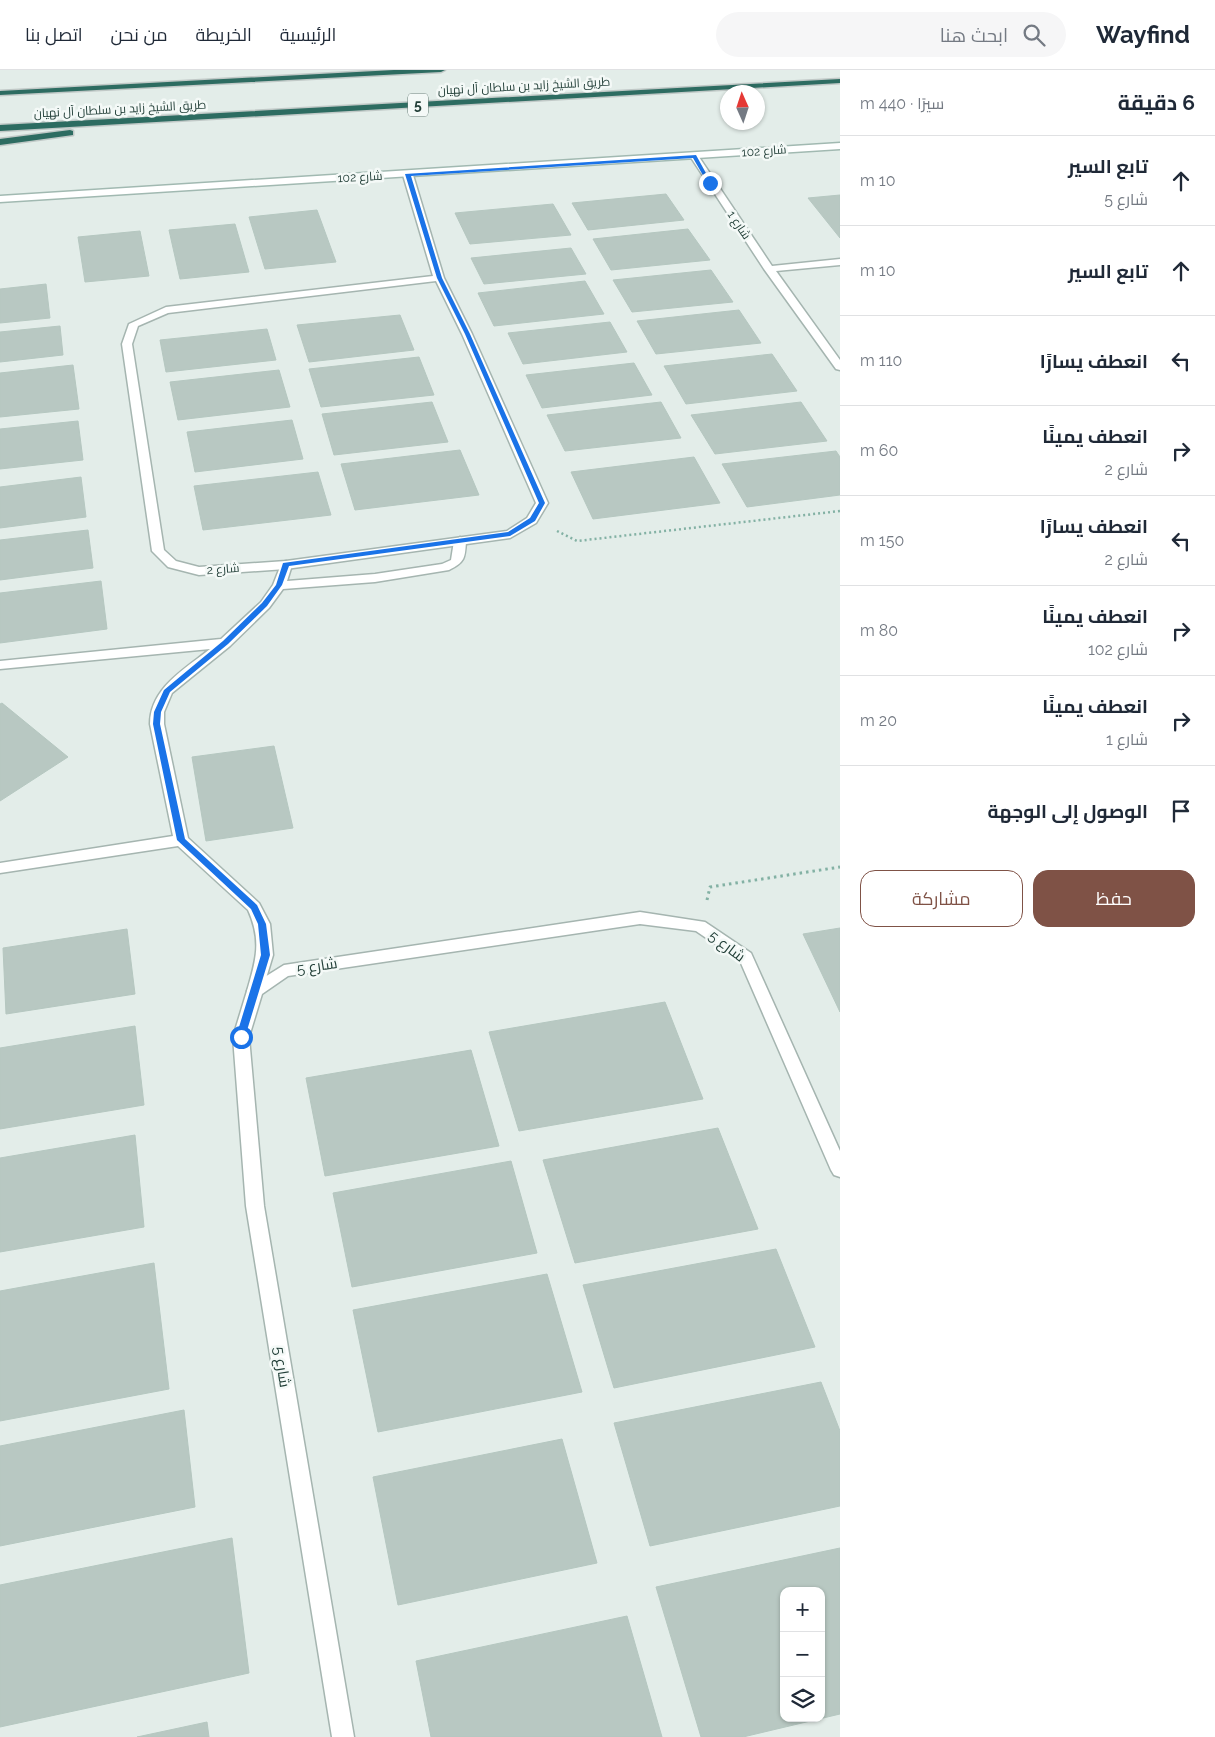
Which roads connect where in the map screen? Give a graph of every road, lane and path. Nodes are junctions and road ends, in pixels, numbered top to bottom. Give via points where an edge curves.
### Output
1 (441, 70) edge
2 (838, 82) edge
3 (0, 93) edge
4 (174, 118) junction
5 (0, 128) edge
6 (0, 142) edge
7 (840, 146) edge
8 (694, 156) junction
9 (408, 174) junction
10 (0, 199) edge
11 (840, 262) edge
12 (769, 269) junction
13 (439, 278) junction
14 (840, 368) edge
15 (840, 511) edge
16 (532, 520) junction
17 (460, 540) junction
18 (286, 565) junction
19 (279, 585) junction
20 (225, 643) junction
21 (0, 665) edge
22 (181, 840) junction
23 (840, 867) edge
24 (0, 868) edge
25 (700, 926) junction
26 (255, 991) junction
27 (840, 1170) edge
28 (343, 1737) edge

1 - 3 highway, طريق الشيخ زايد بن سلطان آل نهيان / 5
2 - 4 highway, طريق الشيخ زايد بن سلطان آل نهيان / 5
4 - 5 highway, طريق الشيخ زايد بن سلطان آل نهيان / 5
4 - 6 highway
7 - 8 street, شارع 102
8 - 9 street, شارع 102
8 - 12 street, شارع 1
9 - 10 street, شارع 102
9 - 13 street
11 - 12 street
12 - 14 street, شارع 1
13 - 16 street via 468,334 542,503
13 - 18 street, شارع 2 via 166,310 134,324 127,344 158,551 172,564 199,571
15 - 16 path via 577,540
16 - 17 street, شارع 2 via 510,534
17 - 18 street, شارع 2
17 - 19 street via 456,562 445,567 375,578
18 - 19 street
19 - 20 street via 265,605
20 - 21 street
20 - 22 street via 166,691 157,712
22 - 24 street
22 - 26 street via 254,907 262,924 265,955
23 - 25 path via 710,887
25 - 26 street, شارع 5 via 640,918 284,971
25 - 27 street, شارع 5 via 746,956
26 - 28 street, شارع 5 via 241,1037 256,1206

